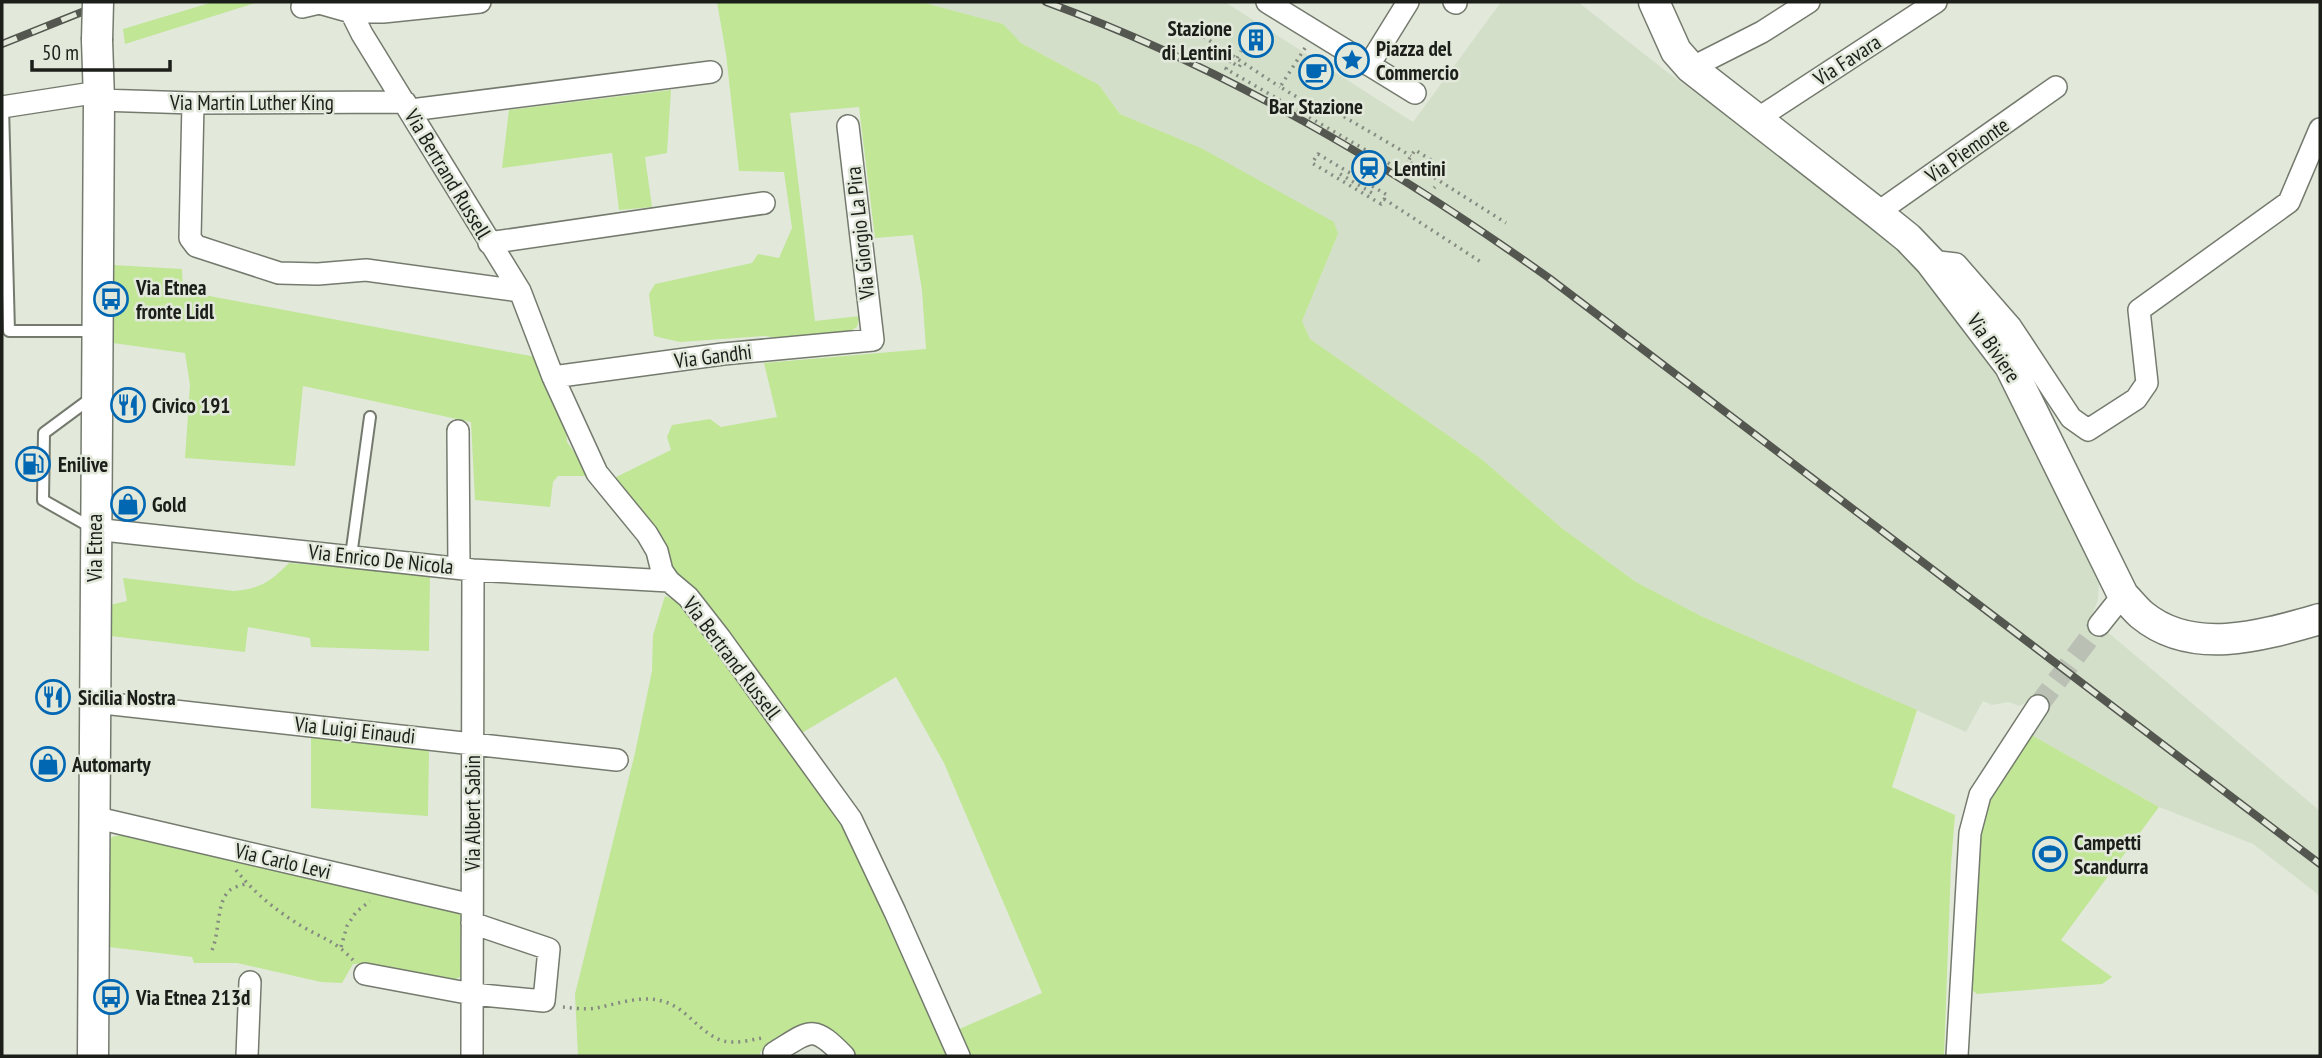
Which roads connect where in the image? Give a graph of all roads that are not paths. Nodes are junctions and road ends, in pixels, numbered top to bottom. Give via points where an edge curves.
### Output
1 (98, 2) edge
2 (480, 2) edge
3 (1267, 2) edge
4 (1408, 2) edge
5 (1654, 2) edge
6 (1809, 2) edge
7 (1936, 2) edge
8 (302, 7) dead end
9 (351, 12) junction
10 (1373, 58) junction
11 (1691, 68) junction
12 (711, 72) dead end
13 (2056, 87) dead end
14 (1415, 93) dead end
15 (99, 96) junction
16 (192, 103) junction
17 (408, 106) junction
18 (3, 107) edge
19 (1757, 119) junction
20 (848, 126) dead end
21 (2320, 129) edge
22 (764, 203) dead end
23 (1877, 213) junction
24 (489, 243) junction
25 (1930, 261) junction
26 (520, 291) junction
27 (96, 331) junction
28 (873, 340) joint
29 (553, 377) junction
30 (96, 394) junction
31 (370, 417) dead end
32 (458, 432) dead end
33 (94, 529) junction
34 (351, 556) junction
35 (466, 569) junction
36 (668, 581) junction
37 (2123, 595) junction
38 (2320, 619) edge
39 (2099, 625) tunnel mouth
40 (94, 702) junction
41 (2038, 706) tunnel mouth
42 (472, 742) junction
43 (617, 760) dead end
44 (93, 817) junction
45 (472, 914) junction
46 (365, 974) road end
47 (250, 982) dead end
48 (472, 994) junction
49 (774, 1054) dead end
50 (93, 1056) edge
51 (247, 1056) edge
52 (472, 1056) edge
53 (844, 1056) edge
54 (959, 1056) edge
55 (1957, 1056) edge

1 - 15 main road, Via Etnea, bridge
2 - 9 street
3 - 10 street via 1315,32
4 - 10 street
5 - 11 main road, Via Biviere via 1676,51
6 - 11 street via 1762,33
7 - 19 street, Via Favara
8 - 9 street via 319,3
9 - 17 street, Via Bertrand Russell
10 - 14 street
11 - 19 main road, Via Biviere
12 - 17 street, Via Martin Luther King
13 - 23 street, Via Piemonte
15 - 16 street, Via Martin Luther King
15 - 18 street, Via Martin Luther King
15 - 27 main road, Via Etnea
16 - 17 street, Via Martin Luther King
16 - 26 street via 190,238 196,246 279,274 366,270
17 - 24 street, Via Bertrand Russell
18 - 27 lane via 9,331
19 - 23 main road, Via Biviere
20 - 28 street, Via Giorgio La Pira
21 - 25 street via 2289,202 2139,310 2147,383 2136,399 2088,430 2071,418 2011,327 1956,264
22 - 24 street
23 - 25 main road, Via Biviere
24 - 26 street, Via Bertrand Russell
25 - 37 main road, Via Biviere via 2010,366
26 - 29 street, Via Bertrand Russell
27 - 30 main road, Via Etnea
28 - 29 street, Via Gandhi
29 - 36 street, Via Bertrand Russell via 597,473 647,534
30 - 33 main road, Via Etnea
30 - 33 lane via 44,433 43,499
31 - 34 lane
32 - 35 street, Via Albert Sabin
33 - 34 street, Via Enrico De Nicola
33 - 40 main road, Via Etnea
34 - 35 street, Via Enrico De Nicola
35 - 36 street, Via Enrico De Nicola
35 - 42 street, Via Albert Sabin
36 - 54 street, Via Bertrand Russell via 688,597 720,638 851,819
37 - 38 main road, Via Biviere via 2141,615 2164,629 2197,637 2234,640
37 - 39 street
40 - 42 street, Via Luigi Einaudi
40 - 44 main road, Via Etnea
41 - 55 street via 1975,809
42 - 43 street, Via Luigi Einaudi
42 - 45 street, Via Albert Sabin
44 - 45 street, Via Carlo Levi via 379,883
44 - 50 main road, Via Etnea
45 - 48 street, Via Albert Sabin
45 - 48 street, Via Carlo Levi via 549,949 544,1001
46 - 48 street
47 - 51 street
48 - 52 street, Via Albert Sabin
49 - 53 street via 806,1033 817,1033

